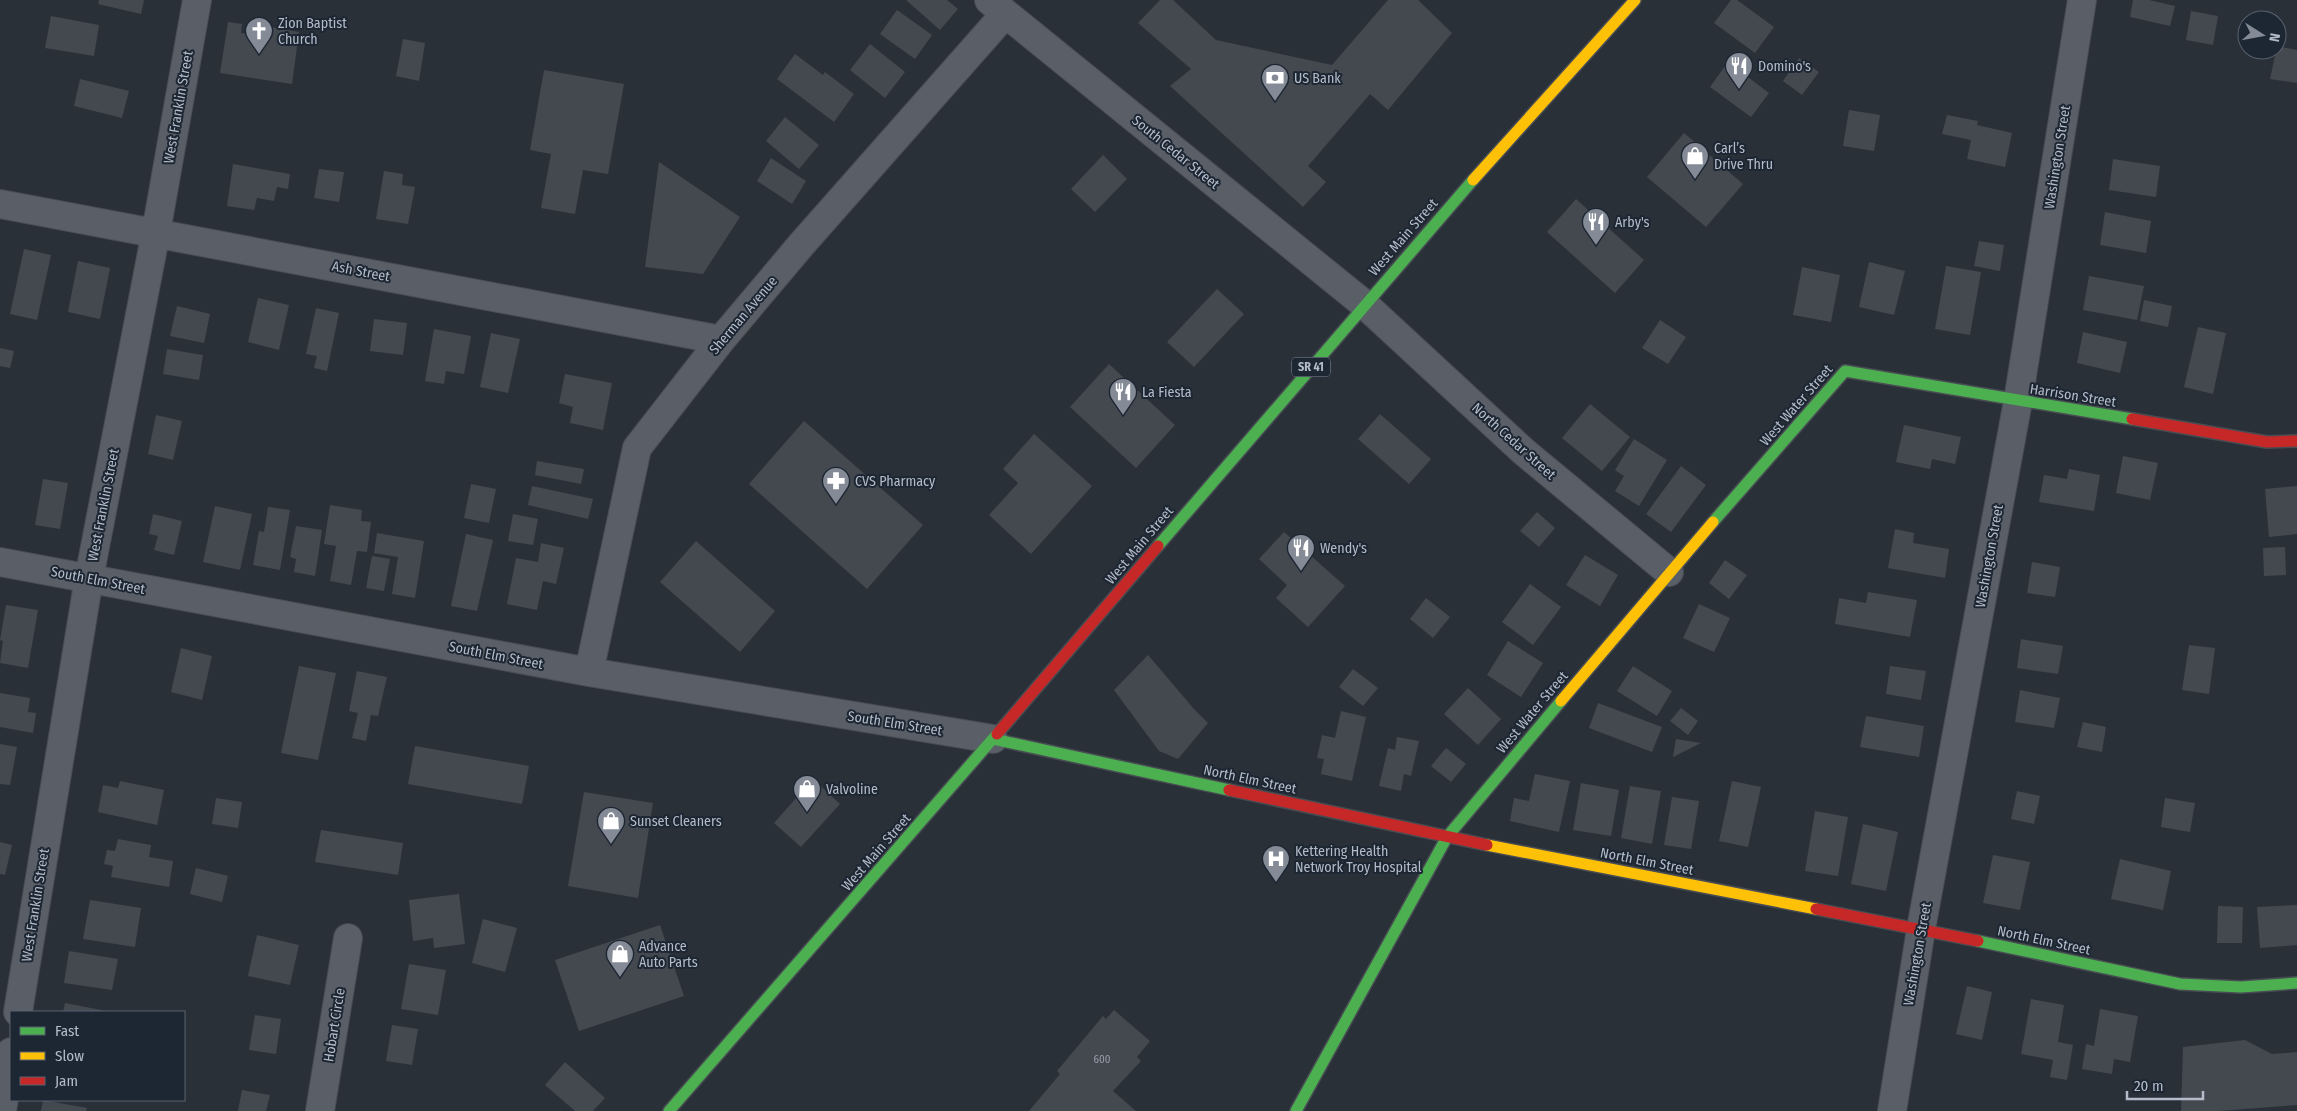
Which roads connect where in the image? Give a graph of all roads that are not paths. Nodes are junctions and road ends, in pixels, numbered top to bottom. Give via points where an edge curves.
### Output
1 (198, 0) edge
2 (1635, 0) edge
3 (2082, 0) edge
4 (997, 7) edge
5 (0, 204) edge
6 (156, 232) junction
7 (1364, 304) junction
8 (722, 340) junction
9 (1846, 371) joint
10 (2018, 401) junction
11 (2297, 441) edge
12 (0, 562) edge
13 (1669, 572) junction
14 (89, 578) junction
15 (589, 672) junction
16 (993, 739) junction
17 (1447, 837) junction
18 (1921, 929) junction
19 (348, 938) dead end
20 (2297, 983) edge
21 (18, 1011) edge
22 (10, 1059) edge
23 (2, 1111) edge
24 (320, 1111) edge
25 (670, 1111) edge
26 (1296, 1111) edge
27 (1892, 1111) edge

1 - 6 street, West Franklin Street
2 - 7 main road, West Main Street / SR 41 via 1544,98
3 - 10 street, Washington Street
4 - 7 street, South Cedar Street
4 - 8 street, Sherman Avenue
5 - 6 street, Ash Street
6 - 8 street, Ash Street
6 - 14 street, West Franklin Street
7 - 13 street, North Cedar Street via 1523,451
7 - 16 main road, West Main Street / SR 41
8 - 15 street, Sherman Avenue via 637,448
9 - 10 main road, Harrison Street
9 - 13 main road, West Water Street
10 - 11 main road, Harrison Street via 2267,442
10 - 18 street, Washington Street
12 - 14 street, South Elm Street
13 - 17 main road, West Water Street
14 - 15 street, South Elm Street
14 - 21 street, West Franklin Street
15 - 16 street, South Elm Street
16 - 17 main road, North Elm Street
16 - 25 main road, West Main Street
17 - 18 main road, North Elm Street
17 - 26 main road, West Water Street
18 - 20 main road, North Elm Street via 2180,984 2241,987
18 - 27 street, Washington Street
19 - 24 street, Hobart Circle
22 - 23 street

